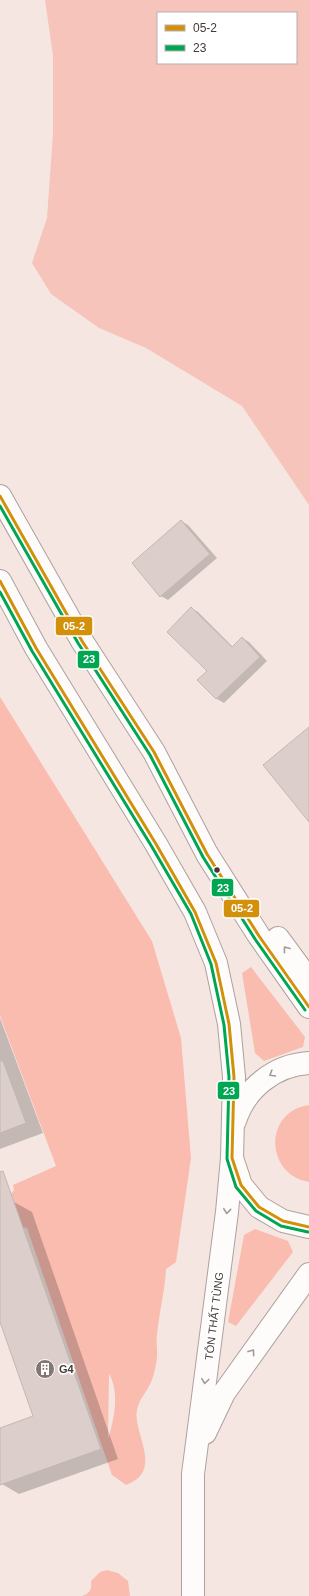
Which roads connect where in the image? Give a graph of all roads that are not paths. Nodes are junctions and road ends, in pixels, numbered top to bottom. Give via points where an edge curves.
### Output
1 (0, 496) edge
2 (0, 581) edge
3 (154, 752) junction
4 (309, 980) edge
5 (309, 1007) edge
6 (309, 1063) edge
7 (232, 1132) junction
8 (232, 1158) junction
9 (309, 1227) edge
10 (309, 1274) edge
11 (193, 1474) junction
12 (193, 1596) edge

1 - 3 main road via 82,641
2 - 7 main road via 36,648 195,912 216,963 229,1024 234,1076
4 -> 3 main road via 258,910
3 - 5 main road via 207,854 259,936
6 -> 7 main road via 297,1064 274,1072 254,1088 239,1108
7 - 8 main road
8 - 9 main road via 241,1185 259,1207 284,1222
8 -> 11 main road, TÔN THẤT TÙNG
11 -> 10 main road, TÔN THẤT TÙNG via 208,1426 224,1393
11 - 12 main road, TÔN THẤT TÙNG

